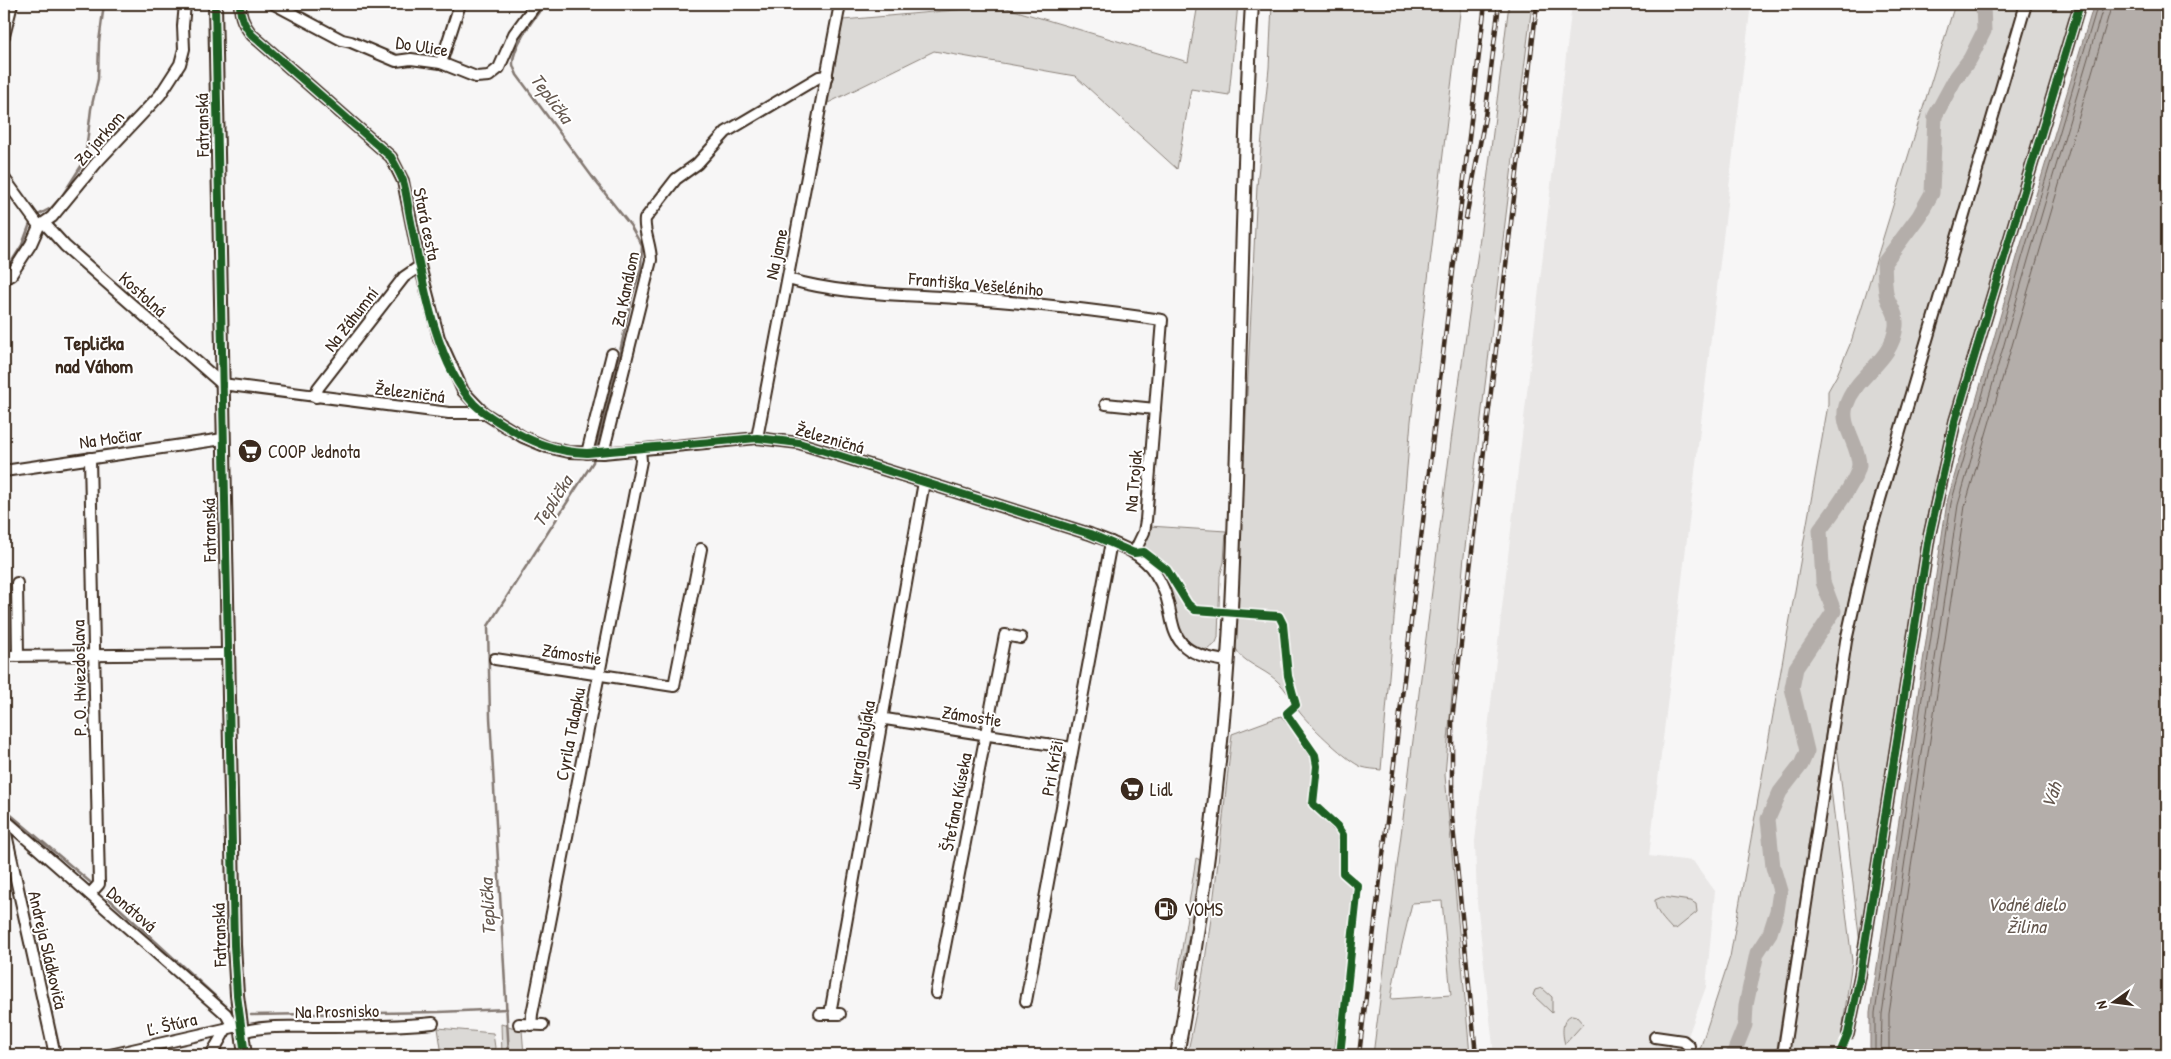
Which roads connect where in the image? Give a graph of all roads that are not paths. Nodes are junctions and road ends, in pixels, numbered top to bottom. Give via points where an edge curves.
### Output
1 (12, 4) edge
2 (185, 4) edge
3 (215, 4) edge
4 (240, 4) edge
5 (274, 4) edge
6 (460, 4) edge
7 (536, 4) edge
8 (840, 4) edge
9 (1252, 4) edge
10 (2026, 4) edge
11 (2080, 4) edge
12 (4, 36) edge
13 (441, 63) junction
14 (826, 76) junction
15 (4, 178) edge
16 (38, 222) junction
17 (420, 266) junction
18 (4, 279) edge
19 (788, 279) junction
20 (1162, 320) joint
21 (612, 354) dead end
22 (222, 384) junction
23 (316, 397) junction
24 (1106, 404) dead end
25 (1155, 409) junction
26 (484, 413) junction
27 (757, 438) junction
28 (223, 439) junction
29 (640, 449) junction
30 (595, 453) junction
31 (90, 458) junction
32 (4, 471) edge
33 (924, 482) junction
34 (1111, 542) junction
35 (701, 549) dead end
36 (1134, 553) junction
37 (17, 583) dead end
38 (1022, 638) dead end
39 (227, 654) junction
40 (95, 655) junction
41 (4, 656) edge
42 (18, 656) junction
43 (495, 658) dead end
44 (1227, 661) junction
45 (598, 674) junction
46 (866, 716) dead end
47 (881, 719) junction
48 (985, 734) junction
49 (1072, 748) junction
50 (4, 819) edge
51 (4, 825) edge
52 (22, 834) junction
53 (9, 851) junction
54 (90, 894) junction
55 (936, 993) dead end
56 (1026, 1001) dead end
57 (830, 1014) dead end
58 (433, 1023) dead end
59 (519, 1024) dead end
60 (531, 1025) junction
61 (543, 1025) dead end
62 (236, 1028) junction
63 (1848, 1034) dead end
64 (1655, 1037) dead end
65 (56, 1055) edge
66 (110, 1055) edge
67 (210, 1055) edge
68 (245, 1055) edge
69 (1177, 1055) edge
70 (1689, 1055) edge
71 (1783, 1055) edge

1 - 12 street
2 - 16 street, Za jarkom via 184,49 180,64 160,94 68,200
3 - 22 main road, Fatranská
4 - 17 street, Stará cesta via 242,20 252,35 392,157 403,181
5 - 13 street, Do Ulice via 342,40 396,61
6 - 13 street
7 - 13 street, Do Ulice via 514,34 495,73 476,77
8 - 14 street, Na jame
9 - 44 main road
10 - 71 street via 1857,586
11 - 63 street via 1955,421 1941,478
14 - 19 street, Na jame
14 - 30 street, Za Kanálom via 819,77 726,132 697,164 676,179 645,219 651,260
15 - 16 street, Kostolná
16 - 18 street, Za jarkom via 31,244 11,275
16 - 22 street, Kostolná
17 - 23 street, Na Záhumní via 404,278 318,388
17 - 26 street, Stará cesta via 438,338 463,391
19 - 20 street, Františka Vešeléniho via 862,291
19 - 27 street, Na jame
20 - 25 street, Na Trojak
21 - 30 street
22 - 23 street, Železničná
22 - 28 main road, Fatranská
23 - 26 street, Železničná via 449,414
24 - 25 street
25 - 36 street, Na Trojak via 1146,520
26 - 30 street, Železničná via 523,437 548,447
27 - 29 street, Železničná
27 - 33 street, Železničná via 799,443
28 - 31 street, Na Močiar
28 - 39 main road, Fatranská
29 - 30 street, Železničná
29 - 45 street, Cyrila Talapku via 641,461
31 - 32 street, Na Močiar
31 - 40 street, P. O. Hviezdoslava
33 - 34 street, Železničná
33 - 47 street, Juraja Poljaka
34 - 36 street, Železničná
34 - 49 street, Pri Kríži
35 - 45 street, Zámostie via 674,686
36 - 44 street, Železničná via 1145,561 1161,583 1172,624 1181,643 1199,656
37 - 42 street
38 - 48 street, Štefana Kúseka via 1005,635
39 - 40 street
39 - 62 main road, Fatranská
40 - 42 street
40 - 54 street, P. O. Hviezdoslava via 99,884
41 - 42 street
43 - 45 street, Zámostie
44 - 69 main road via 1208,856
45 - 60 street, Cyrila Talapku
46 - 47 street, Zámostie
47 - 48 street, Zámostie
47 - 57 street, Juraja Poljaka
48 - 49 street, Zámostie
48 - 55 street, Štefana Kúseka
49 - 56 street, Pri Kríži
50 - 52 street, Donátová
51 - 53 street, Andreja Sládkoviča
52 - 53 street
52 - 54 street, Donátová
53 - 65 street, Andreja Sládkoviča
54 - 62 street, Donátová via 226,1014
58 - 62 street, Na Prosnisko
59 - 60 street
60 - 61 street
62 - 66 street, Ľ. Štúra
62 - 67 street
62 - 68 main road, Fatranská
64 - 70 street via 1683,1041 1689,1046

